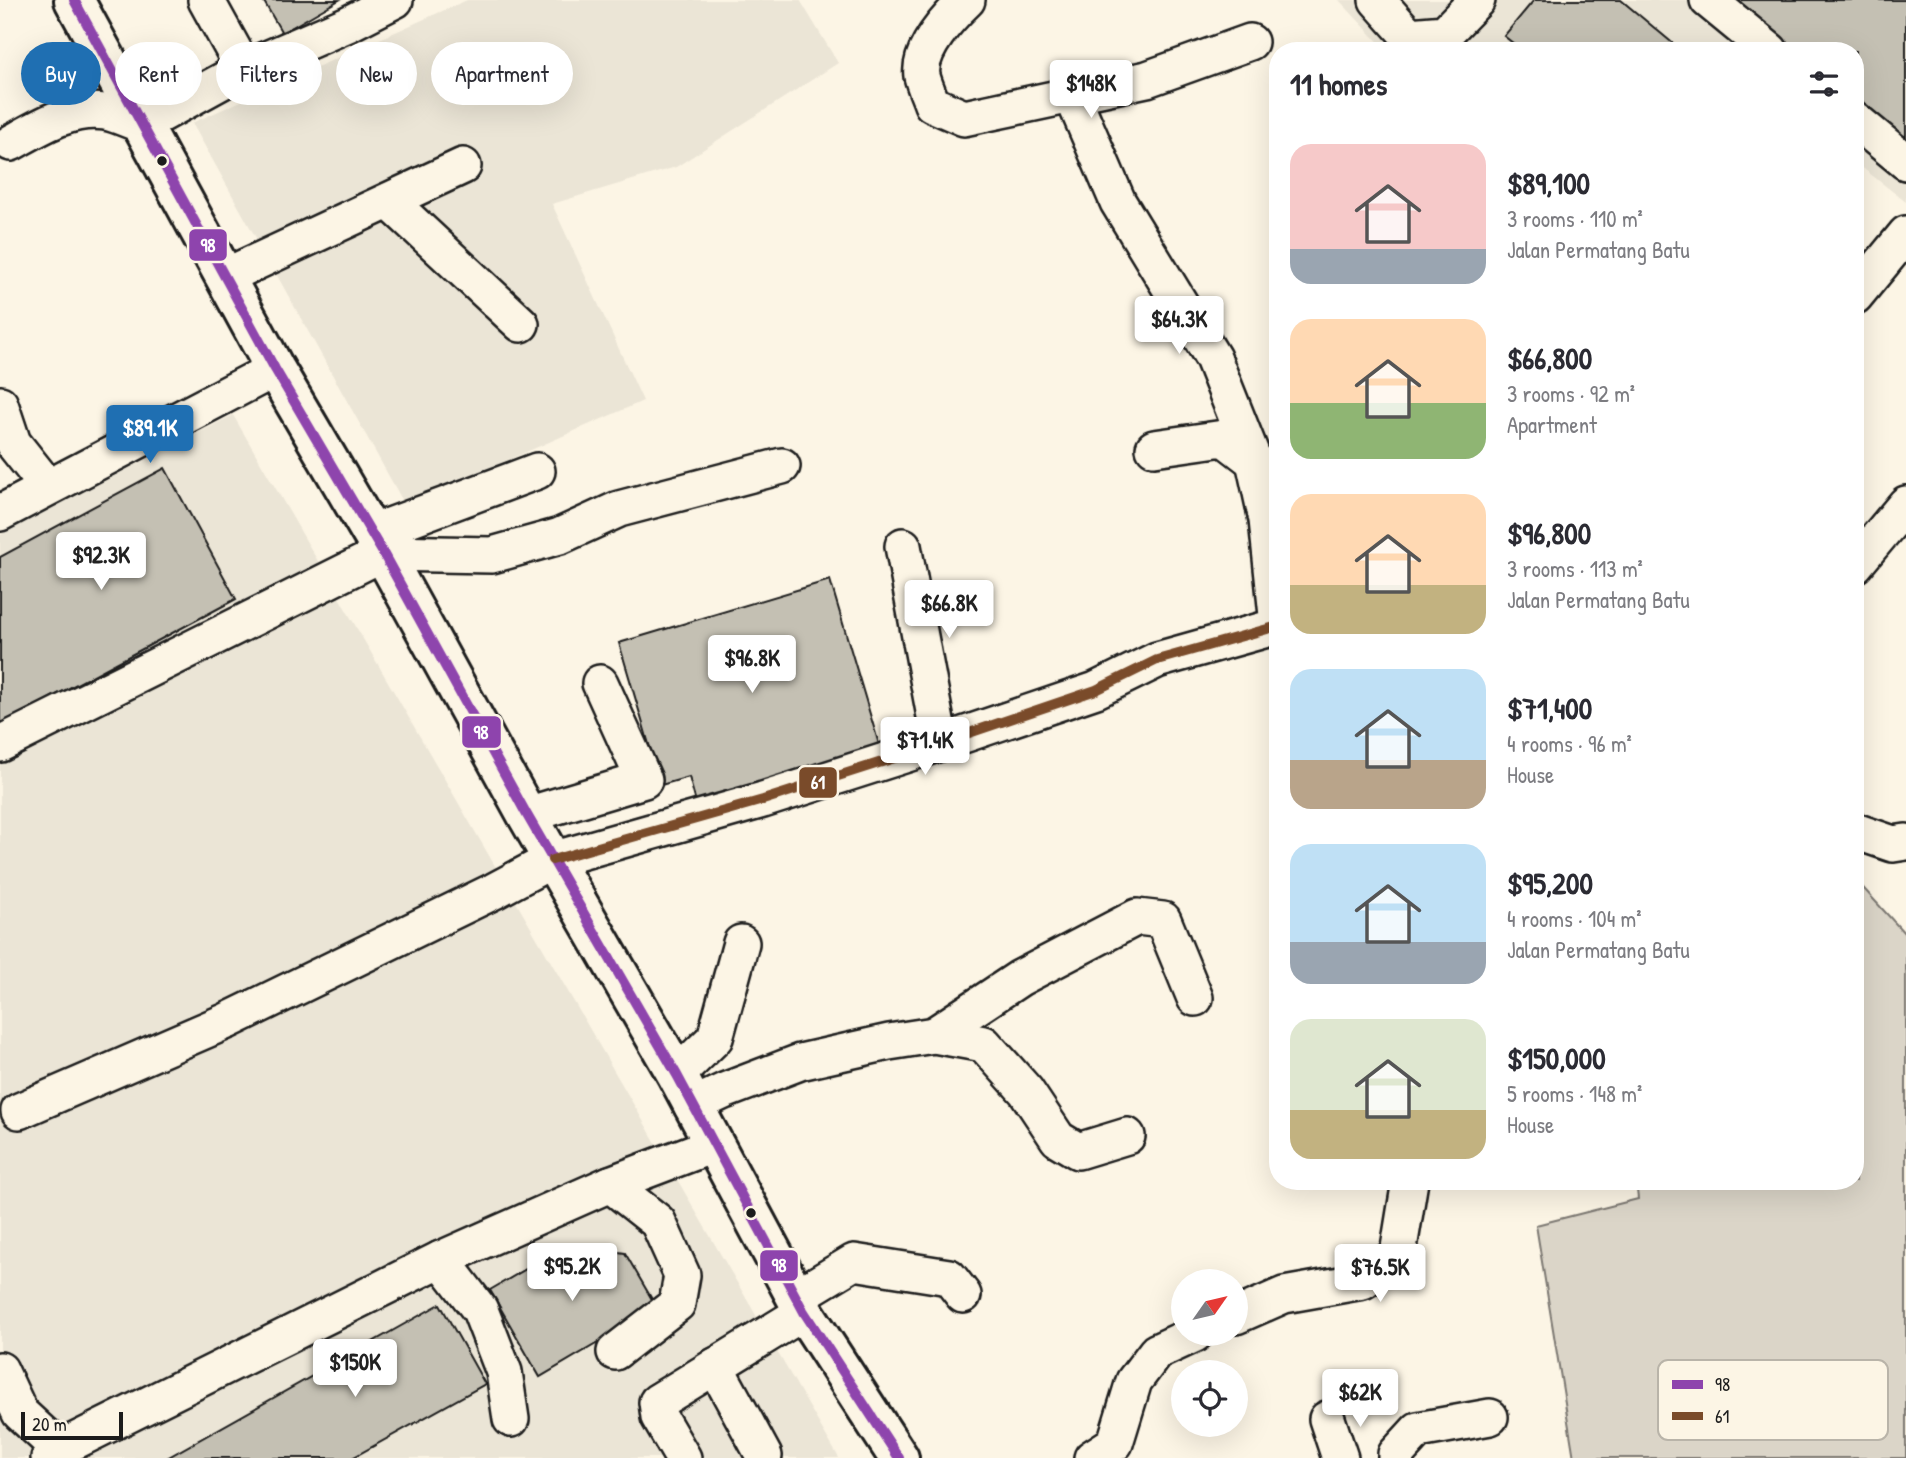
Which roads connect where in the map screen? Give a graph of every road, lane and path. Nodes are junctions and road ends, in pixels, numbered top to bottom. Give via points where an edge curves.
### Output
1 (74, 0) edge
2 (206, 0) edge
3 (395, 0) edge
4 (967, 0) edge
5 (1377, 0) edge
6 (1477, 0) edge
7 (1708, 0) edge
8 (229, 42) edge
9 (306, 42) edge
10 (1250, 42) dead end
11 (1451, 42) edge
12 (1759, 42) edge
13 (216, 84) edge
14 (1072, 96) junction
15 (142, 125) junction
16 (1864, 127) edge
17 (11, 143) dead end
18 (1906, 162) edge
19 (463, 166) dead end
20 (389, 201) junction
21 (1906, 234) edge
22 (226, 276) junction
23 (1864, 285) edge
24 (521, 324) dead end
25 (275, 369) junction
26 (0, 404) edge
27 (1153, 448) dead end
28 (1254, 461) junction
29 (782, 466) dead end
30 (537, 471) dead end
31 (48, 487) junction
32 (1906, 504) edge
33 (0, 513) edge
34 (1269, 539) edge
35 (377, 543) junction
36 (903, 546) dead end
37 (1864, 554) edge
38 (1269, 628) edge
39 (600, 683) dead end
40 (940, 743) junction
41 (0, 744) edge
42 (527, 815) junction
43 (1864, 834) edge
44 (1906, 842) edge
45 (552, 860) junction
46 (741, 943) dead end
47 (1195, 998) dead end
48 (934, 1035) junction
49 (685, 1091) junction
50 (19, 1111) dead end
51 (1127, 1136) dead end
52 (713, 1145) junction
53 (610, 1184) junction
54 (1409, 1190) edge
55 (441, 1259) junction
56 (963, 1295) dead end
57 (800, 1305) junction
58 (1248, 1311) edge
59 (1171, 1345) edge
60 (615, 1352) dead end
61 (715, 1366) junction
62 (0, 1370) edge
63 (1490, 1417) dead end
64 (511, 1419) dead end
65 (1327, 1419) dead end
66 (54, 1454) edge
67 (764, 1456) edge
68 (683, 1458) edge
69 (898, 1458) edge
70 (1092, 1458) edge
71 (1340, 1458) edge
72 (1396, 1458) edge

1 - 15 main road
2 - 8 street
3 - 9 street
4 - 14 street via 928,47 922,74 932,103 964,118
5 - 11 street via 1409,36
6 - 11 street
7 - 12 street
10 - 14 street via 1147,79
13 - 15 street
14 - 28 street via 1118,202 1213,358
15 - 17 street via 105,112 76,113
15 - 22 main road
16 - 18 street
19 - 20 street
20 - 22 street
20 - 24 street
21 - 23 street
22 - 25 main road
25 - 31 street
25 - 35 main road
26 - 31 street via 13,443
27 - 28 street via 1224,438
28 - 34 street
29 - 35 street via 619,509 560,536 492,555
30 - 35 street
31 - 33 street
32 - 37 street
35 - 41 street
35 - 42 main road
36 - 40 street
38 - 40 street via 1157,660 1096,690
39 - 42 street via 644,780
40 - 45 street
42 - 45 main road
43 - 44 street via 1893,844
45 - 49 main road
45 - 50 street via 226,1021
46 - 49 street via 715,1038
47 - 48 street via 1163,920 1137,917 1020,978
48 - 49 street via 800,1062 724,1091
48 - 51 street via 984,1044 1027,1091 1058,1139 1077,1151
49 - 52 main road
52 - 53 street
52 - 57 main road
53 - 55 street
53 - 60 street via 658,1222 682,1275 677,1304
54 - 58 street via 1398,1254 1363,1281 1284,1295
55 - 64 street via 480,1310 504,1372
55 - 66 street
56 - 57 street via 949,1277 854,1262
57 - 61 street
57 - 69 main road
59 - 70 street via 1156,1352 1135,1381 1115,1443
61 - 67 street
61 - 68 street via 657,1402 659,1417
62 - 66 street via 20,1413
63 - 72 street via 1419,1430
65 - 71 street

